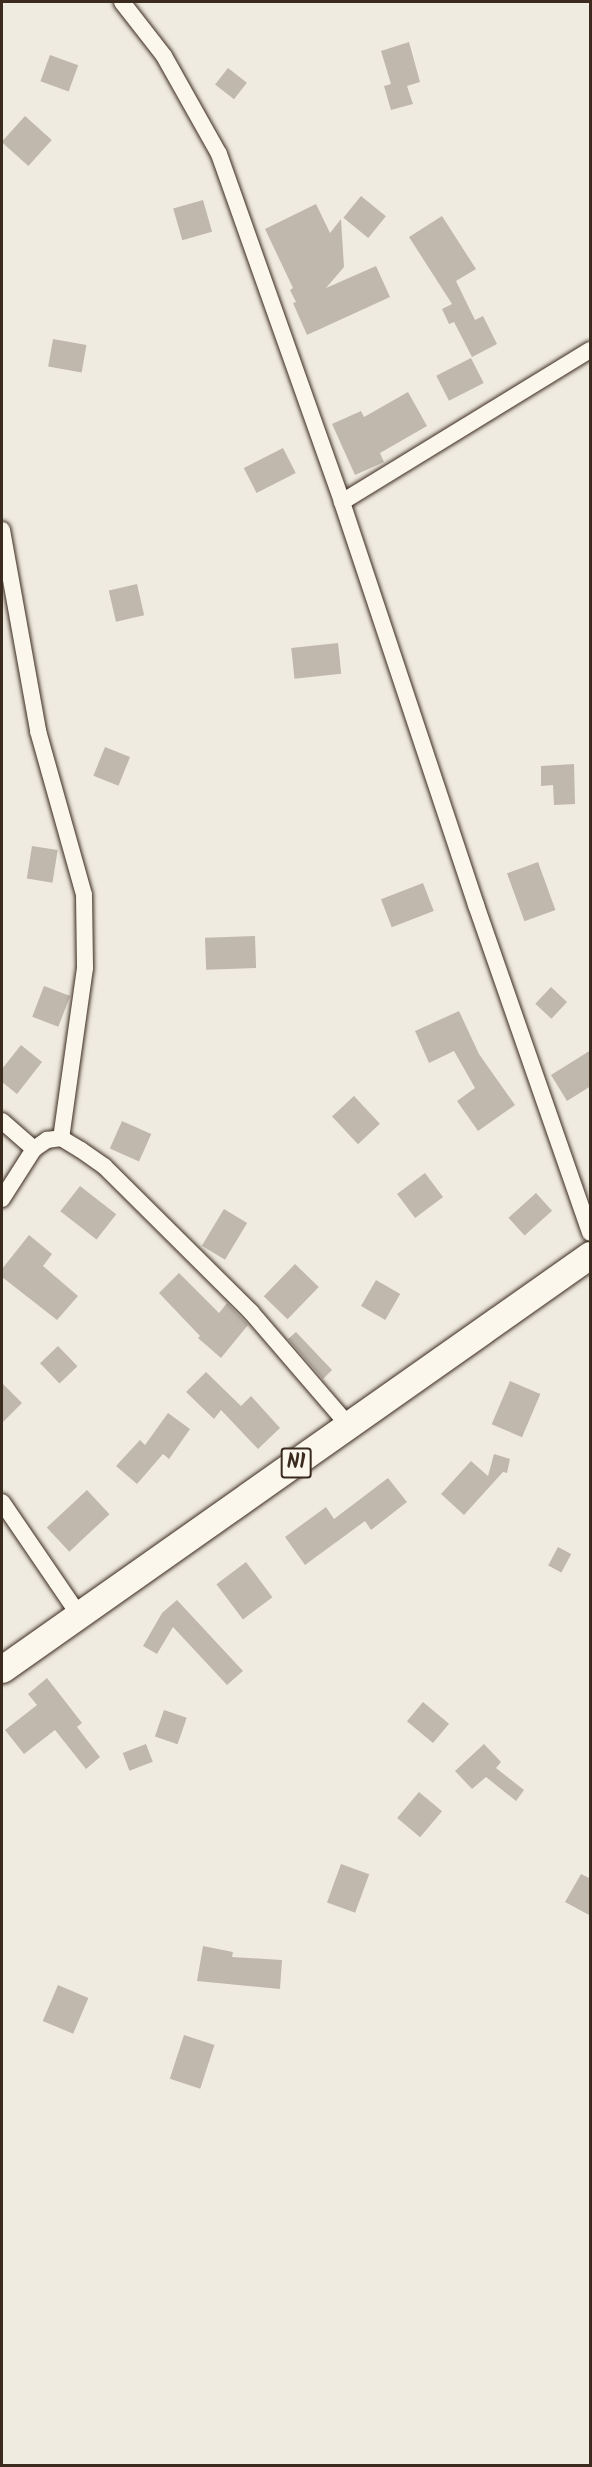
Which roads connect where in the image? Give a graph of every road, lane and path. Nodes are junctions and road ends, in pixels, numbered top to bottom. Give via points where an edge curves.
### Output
1 (122, 2) edge
2 (591, 350) edge
3 (342, 502) junction
4 (2, 530) edge
5 (2, 1121) edge
6 (61, 1138) junction
7 (34, 1149) junction
8 (2, 1199) edge
9 (591, 1233) edge
10 (591, 1255) edge
11 (350, 1426) junction
12 (2, 1502) edge
13 (79, 1615) junction
14 (2, 1669) edge

1 - 3 street via 164,56 219,154
2 - 3 street
3 - 9 street via 476,905
4 - 6 street via 38,731 84,895 86,968
5 - 7 street
6 - 7 street via 47,1140
6 - 11 street via 105,1167 243,1304
7 - 8 street
10 - 11 main road, N1
11 - 13 main road, N1
12 - 13 street
13 - 14 main road, N1

